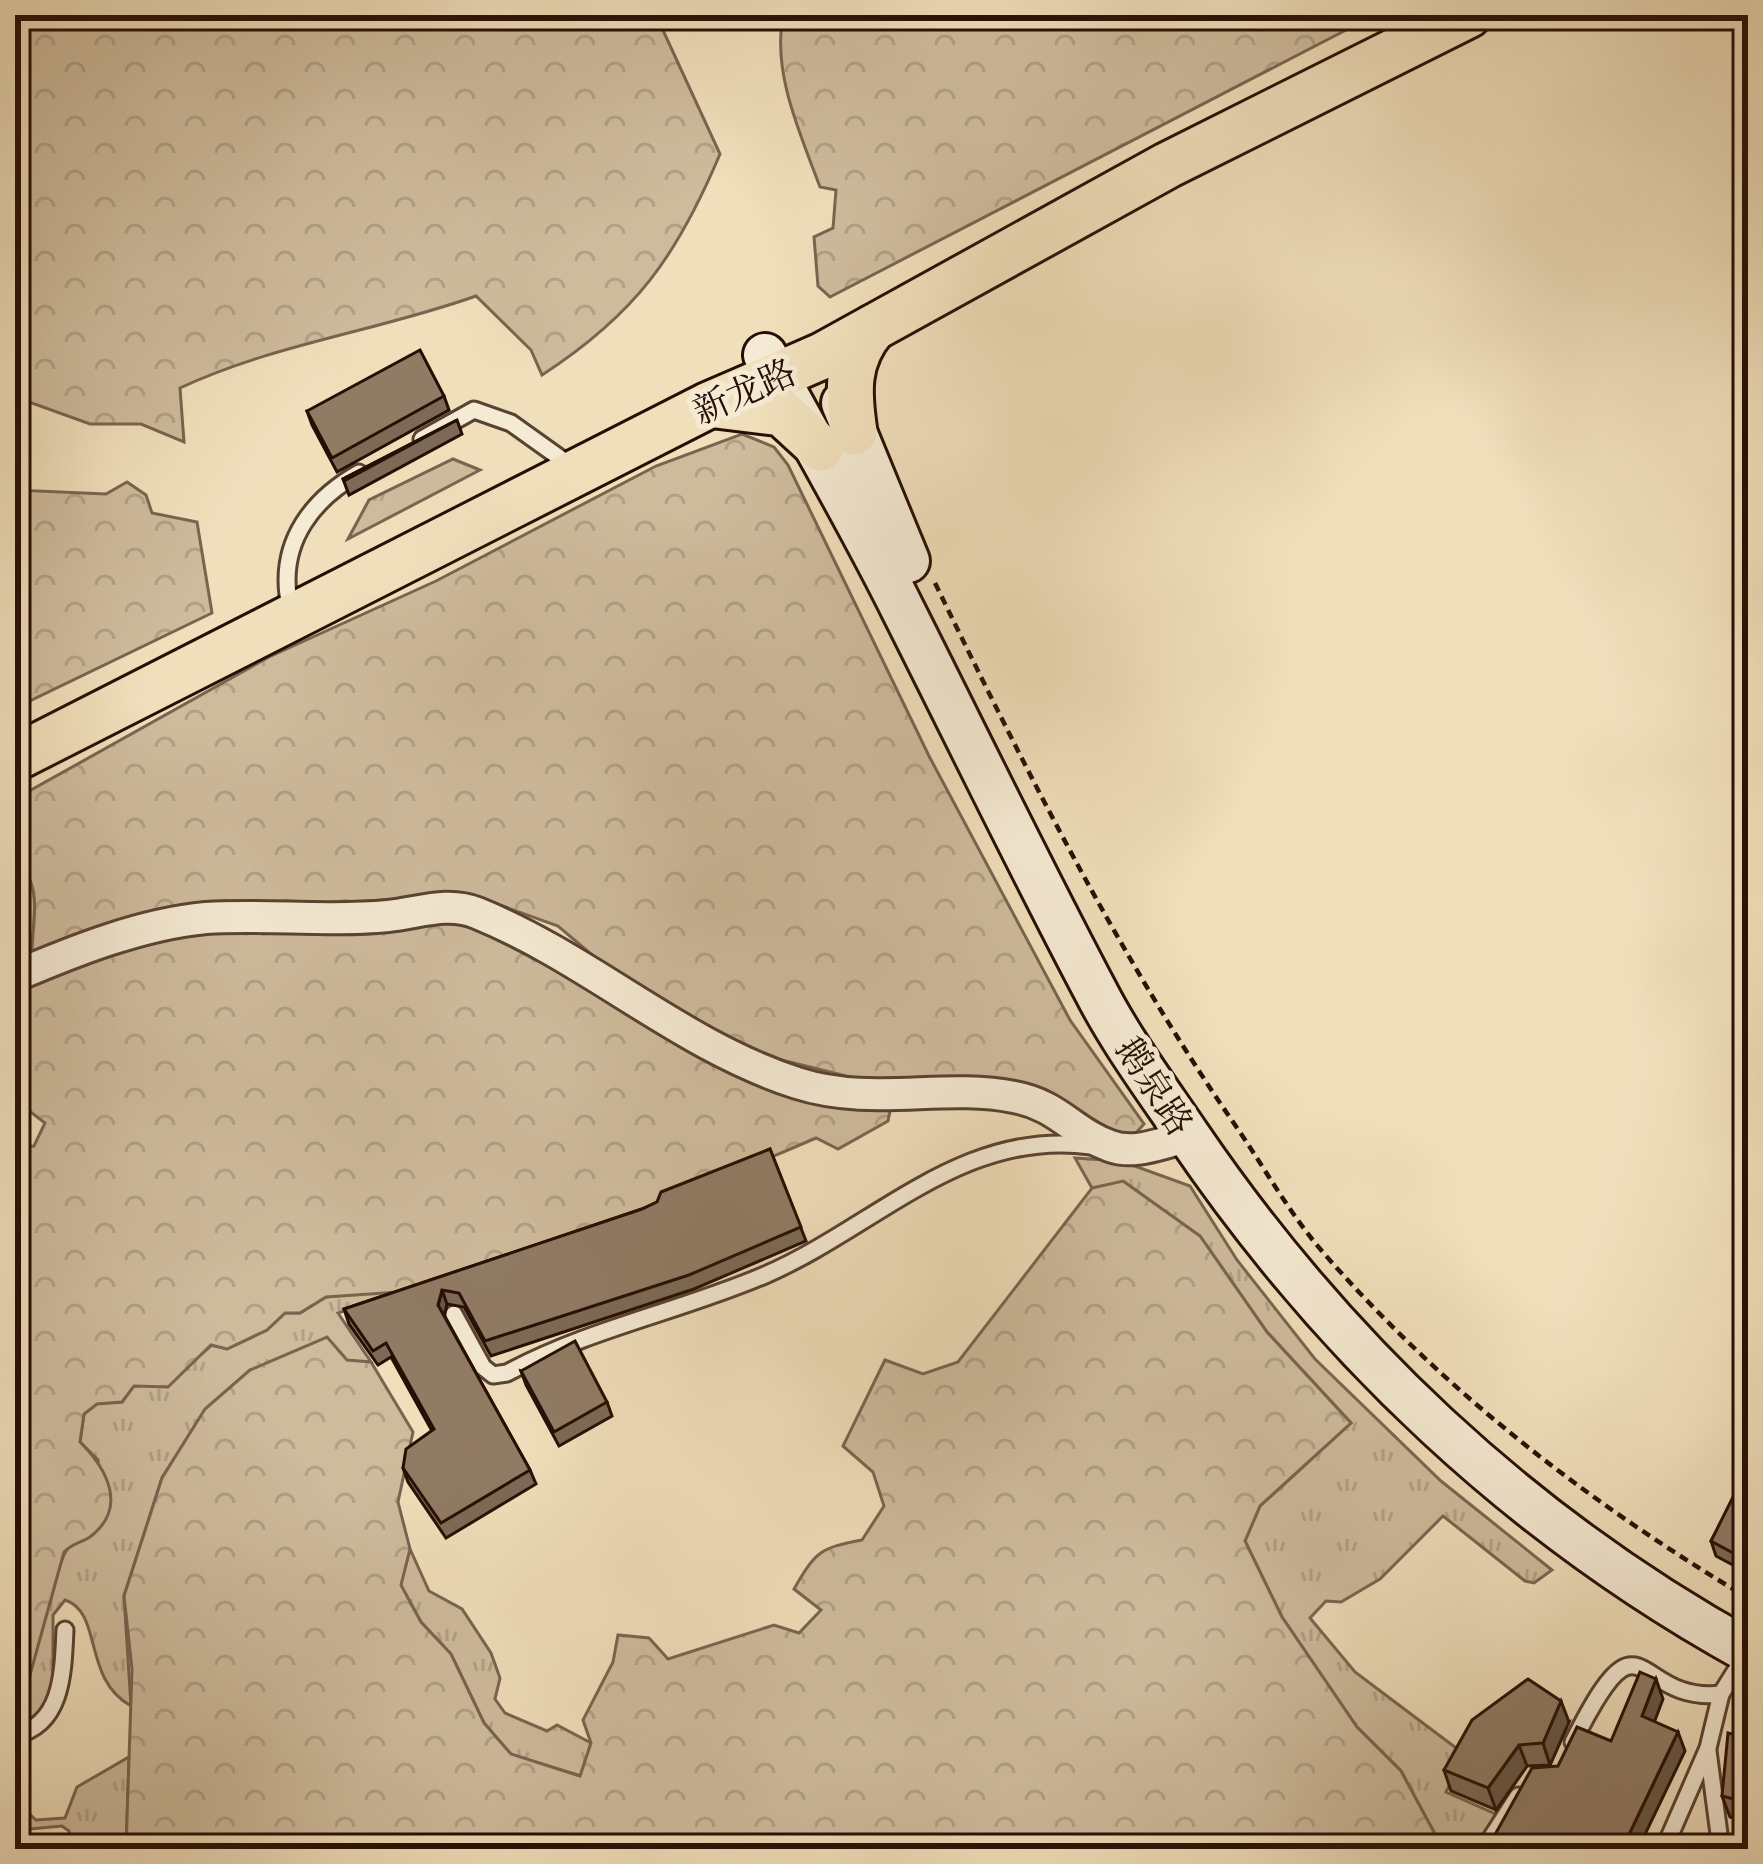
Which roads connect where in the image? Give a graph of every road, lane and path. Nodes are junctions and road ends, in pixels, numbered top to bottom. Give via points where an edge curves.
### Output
1 (1430, 15) edge
2 (1468, 15) edge
3 (873, 328) junction
4 (818, 346) junction
5 (771, 366) junction
6 (707, 406) junction
7 (837, 440) junction
8 (399, 452) edge
9 (560, 458) junction
10 (380, 462) edge
11 (931, 574) dead end
12 (288, 596) junction
13 (15, 733) edge
14 (15, 758) edge
15 (15, 976) edge
16 (1190, 1137) junction
17 (1110, 1147) junction
18 (454, 1314) dead end
19 (1748, 1598) edge
20 (1748, 1624) edge
21 (65, 1630) dead end
22 (1748, 1651) edge
23 (1721, 1694) junction
24 (15, 1735) edge
25 (1708, 1748) junction
26 (1567, 1757) edge
27 (1528, 1783) edge
28 (1484, 1849) edge
29 (1664, 1849) edge
30 (1720, 1849) edge

1 - 4 main road, 新龙路 via 1166,142
2 - 3 main road, 新龙路 via 1168,165
3 - 4 main road, 新龙路
3 - 7 main road via 848,381
4 - 5 main road, 新龙路
4 - 7 main road, 鹅泉路
5 - 6 main road, 新龙路
5 - 7 main road, 鹅泉路
5 - 9 main road, 新龙路
6 - 7 main road via 782,413
6 - 14 main road, 新龙路
7 - 16 main road, 鹅泉路 via 1095,991
7 - 20 main road, 鹅泉路 via 1117,977 1284,1231 1363,1322 1507,1458 1618,1546
8 - 9 lane via 474,410 511,423
9 - 12 main road, 新龙路
10 - 12 lane via 324,493 284,568
11 - 19 path via 1128,958 1303,1227 1535,1456
12 - 13 main road, 新龙路
15 - 17 street via 103,942 205,918 388,916 449,906 511,929 768,1072 832,1091 1018,1097 1053,1107
16 - 17 street
16 - 22 main road, 鹅泉路 via 1312,1303 1467,1454 1578,1546
17 - 18 lane via 1036,1142 979,1156 766,1274 507,1373 483,1367
21 - 24 lane via 55,1704 46,1720
22 - 23 lane
23 - 25 lane
23 - 26 lane via 1688,1691 1642,1667 1620,1668 1597,1693
25 - 29 lane
25 - 30 lane
27 - 28 lane

